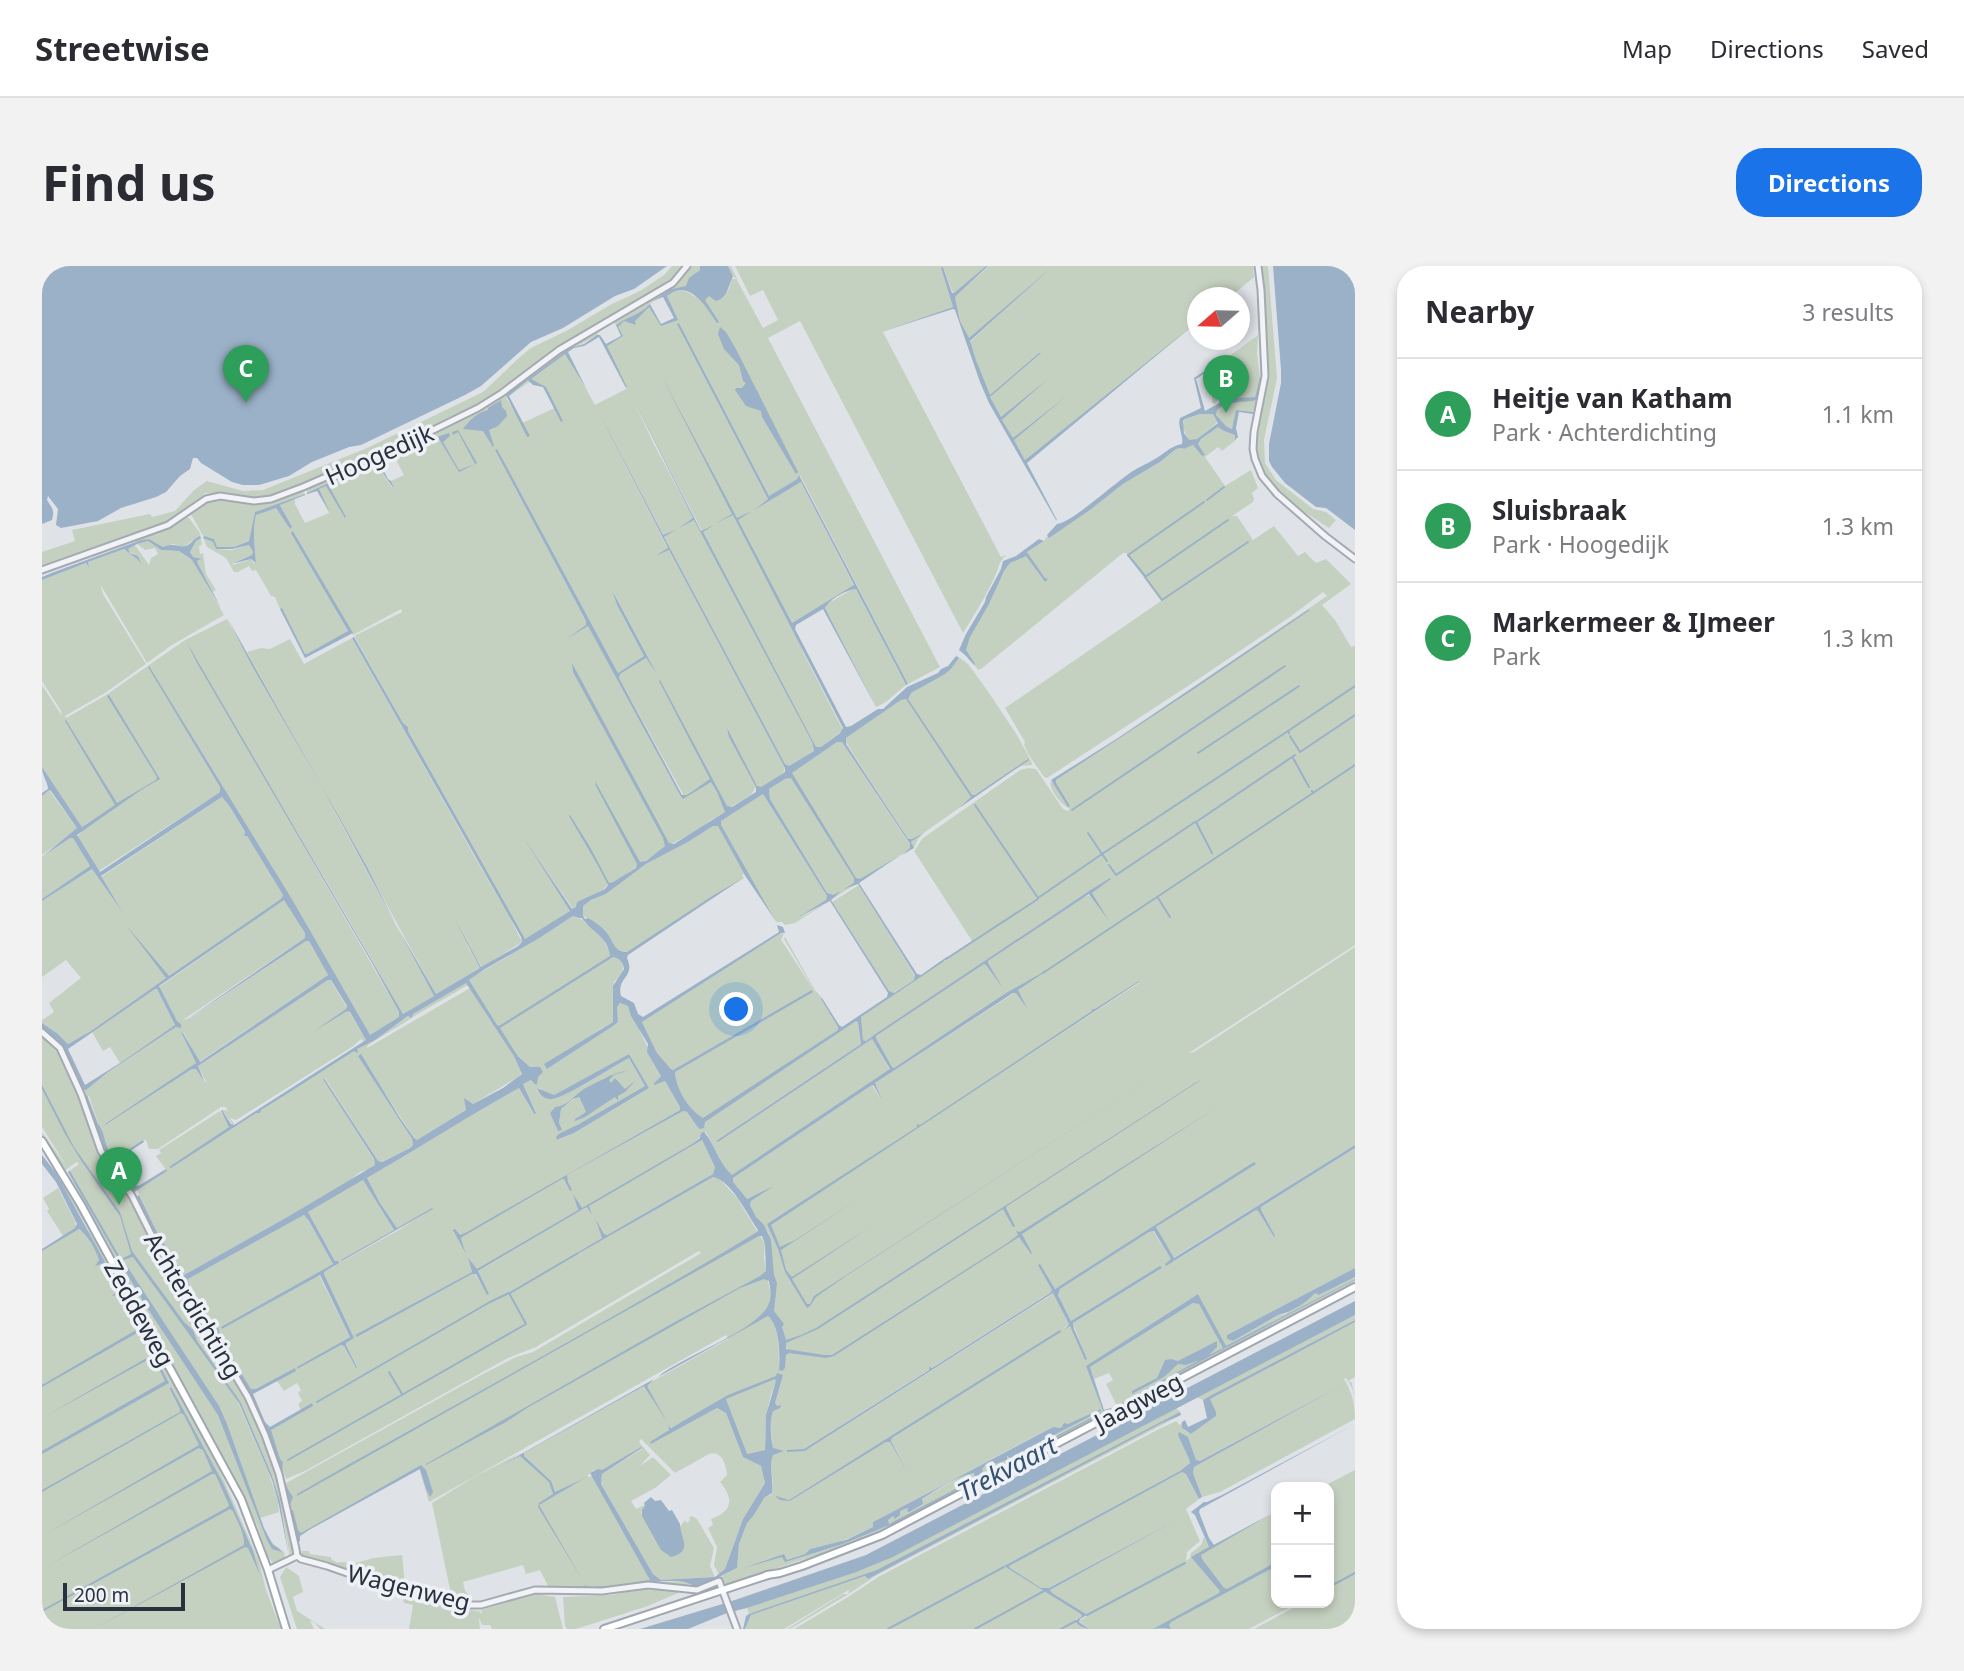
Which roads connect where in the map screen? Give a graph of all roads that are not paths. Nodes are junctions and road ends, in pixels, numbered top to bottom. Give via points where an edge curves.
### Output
1 (687, 266) edge
2 (1258, 266) edge
3 (1355, 559) edge
4 (42, 570) edge
5 (42, 1032) edge
6 (42, 1141) edge
7 (1355, 1287) edge
8 (297, 1556) junction
9 (268, 1570) junction
10 (723, 1590) junction
11 (288, 1629) edge
12 (604, 1629) edge
13 (737, 1629) edge

1 - 4 street, Hoogedijk via 673,283 559,350 502,393 419,437 271,499 206,499 168,524
2 - 3 street via 1265,359 1254,432 1255,459 1277,494
5 - 8 street, Achterdichting via 62,1052 101,1151 132,1196 248,1397 279,1474
6 - 9 main road, Zeddeweg via 195,1411 234,1487
7 - 10 main road, Jaagweg via 893,1530
8 - 9 street
8 - 10 street, Wagenweg via 384,1586 471,1606 535,1590 603,1591 648,1585 694,1590 719,1581
9 - 11 main road, Zeddeweg
10 - 12 main road
10 - 13 street

